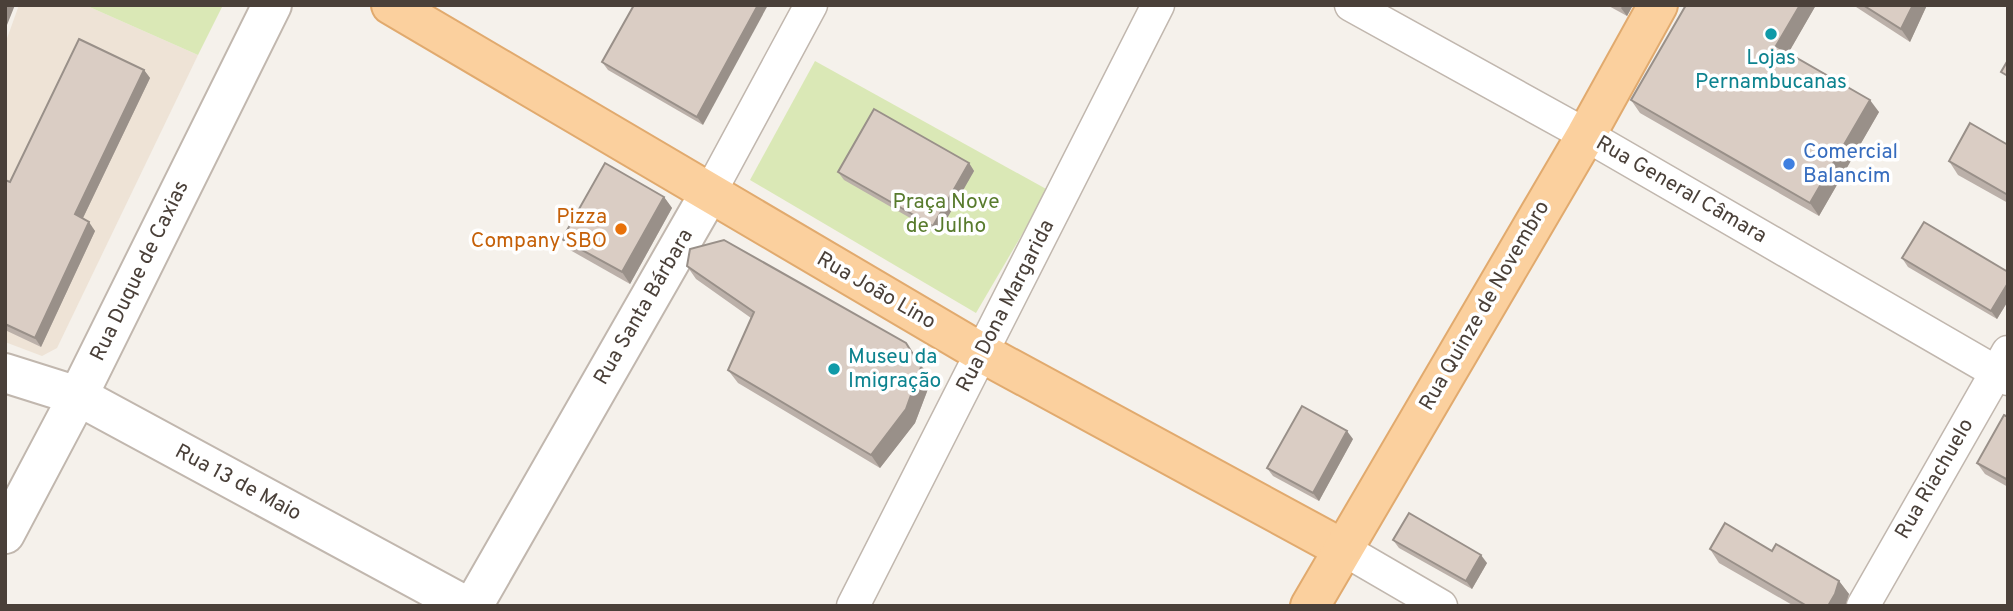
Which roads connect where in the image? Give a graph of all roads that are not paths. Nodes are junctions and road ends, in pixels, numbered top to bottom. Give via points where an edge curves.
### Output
1 (272, 5) edge
2 (391, 5) edge
3 (811, 5) edge
4 (1158, 5) edge
5 (1351, 5) edge
6 (1658, 5) edge
7 (1586, 135) junction
8 (709, 194) junction
9 (982, 353) junction
10 (2004, 368) edge
11 (5, 373) edge
12 (78, 396) junction
13 (5, 534) edge
14 (1343, 549) junction
15 (466, 606) edge
16 (473, 606) edge
17 (853, 606) edge
18 (1310, 606) edge
19 (1441, 606) edge
20 (1863, 606) edge

1 - 12 street, Rua Duque de Caxias
2 - 8 main road, Rua João Lino
3 - 8 street, Rua Santa Bárbara
4 - 9 street, Rua Dona Margarida
5 - 7 street, Rua General Câmara
6 - 7 main road, Rua Quinze de Novembro
7 - 10 street, Rua General Câmara
7 - 14 main road, Rua Quinze de Novembro
8 - 9 main road, Rua João Lino
8 - 16 street, Rua Santa Bárbara
9 - 14 main road, Rua João Lino
9 - 17 street, Rua Dona Margarida
10 - 20 street, Rua Riachuelo
11 - 12 street, Rua 13 de Maio
12 - 13 street, Rua Duque de Caxias
12 - 15 street, Rua 13 de Maio
14 - 18 main road, Rua Quinze de Novembro
14 - 19 street, Rua João Lino

